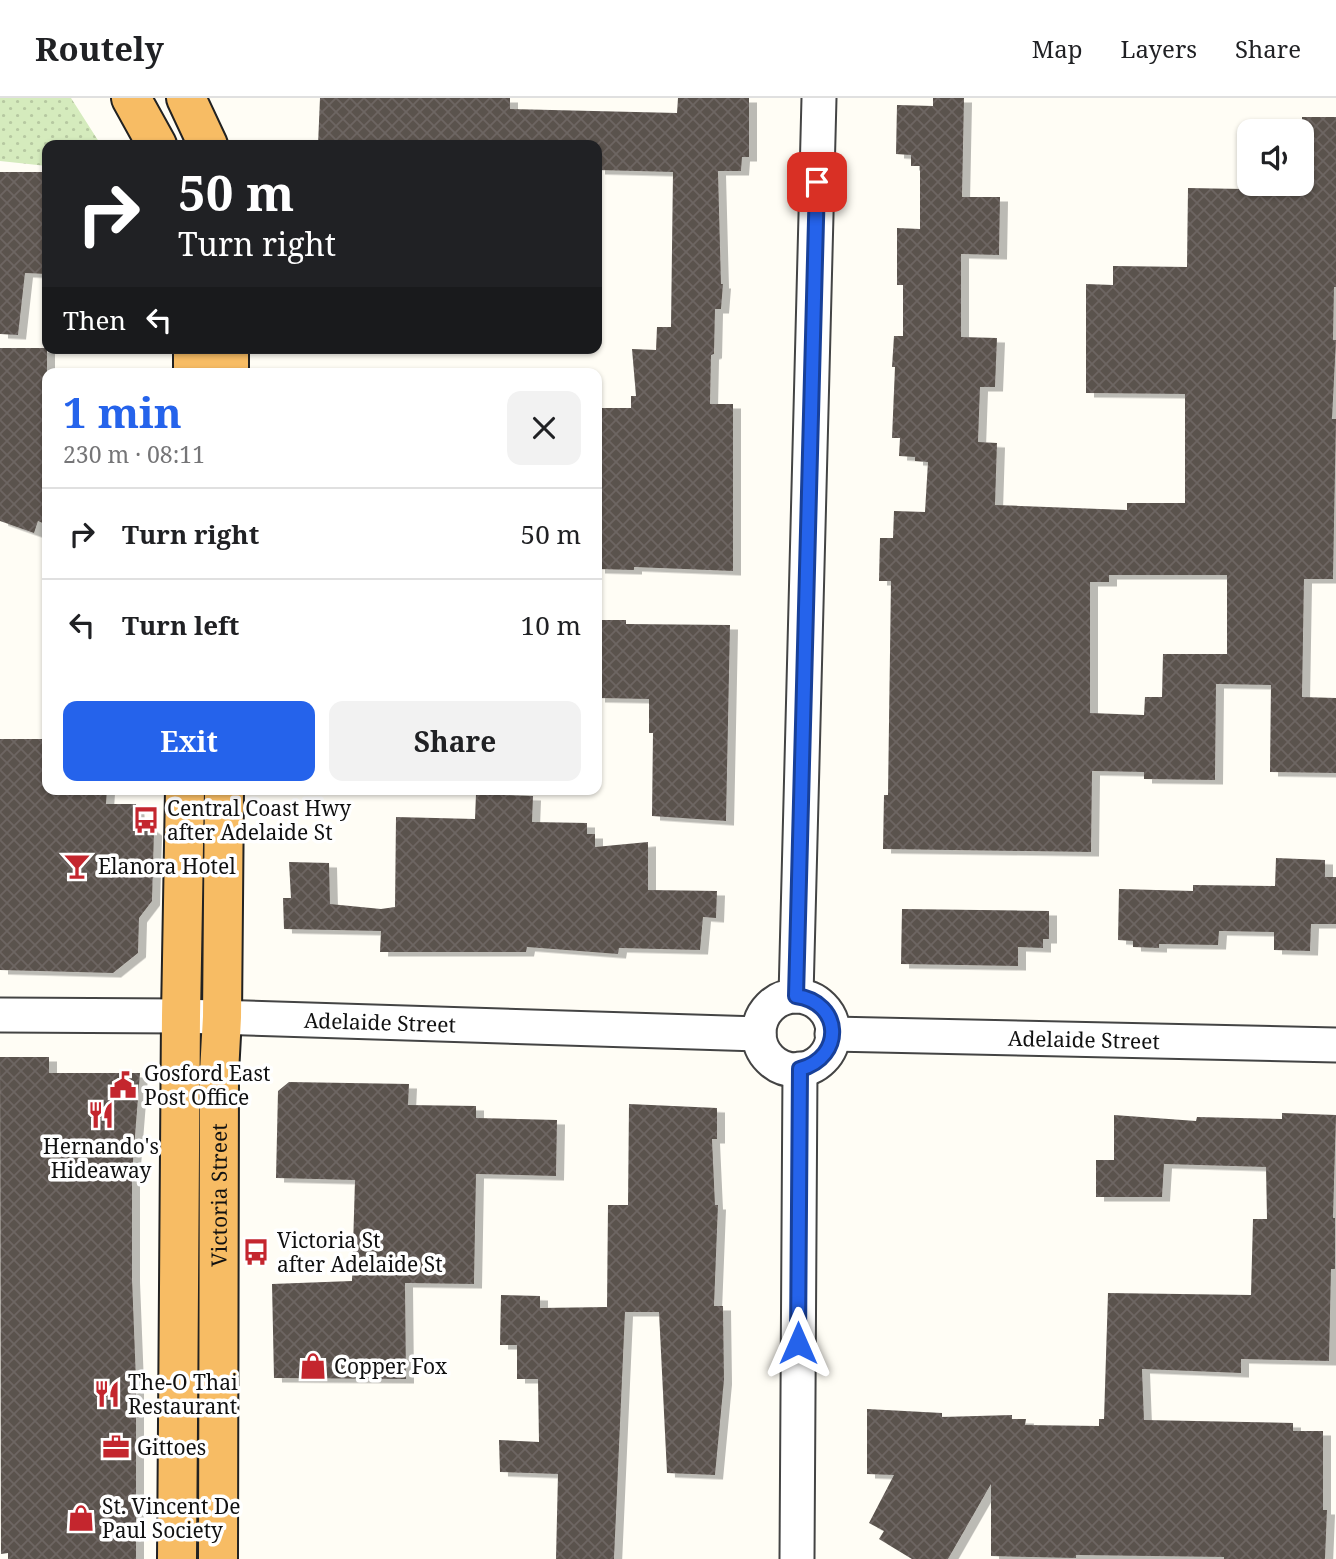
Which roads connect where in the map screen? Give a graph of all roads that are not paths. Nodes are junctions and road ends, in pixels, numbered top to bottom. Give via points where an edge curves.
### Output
1 (131, 98) edge
2 (186, 98) edge
3 (819, 98) edge
4 (154, 140) edge
5 (206, 140) edge
6 (185, 795) edge
7 (224, 795) edge
8 (796, 996) junction
9 (0, 1014) edge
10 (181, 1016) junction
11 (222, 1017) junction
12 (759, 1034) junction
13 (832, 1034) junction
14 (1336, 1045) edge
15 (800, 1069) junction
16 (177, 1559) edge
17 (218, 1559) edge
18 (797, 1559) edge

1 - 4 highway
2 - 5 highway
3 - 8 street
6 - 10 highway, Victoria Street
7 - 11 highway, Victoria Street
8 - 12 street via 774,1003 766,1011
8 - 13 street via 817,1003 831,1022
9 - 10 street, Adelaide Street
10 - 11 street, Adelaide Street
10 - 16 highway, Victoria Street
11 - 12 street, Adelaide Street
11 - 17 highway, Victoria Street
12 - 15 street via 767,1056 776,1064
13 - 14 street, Adelaide Street
13 - 15 street via 819,1061
15 - 18 street

